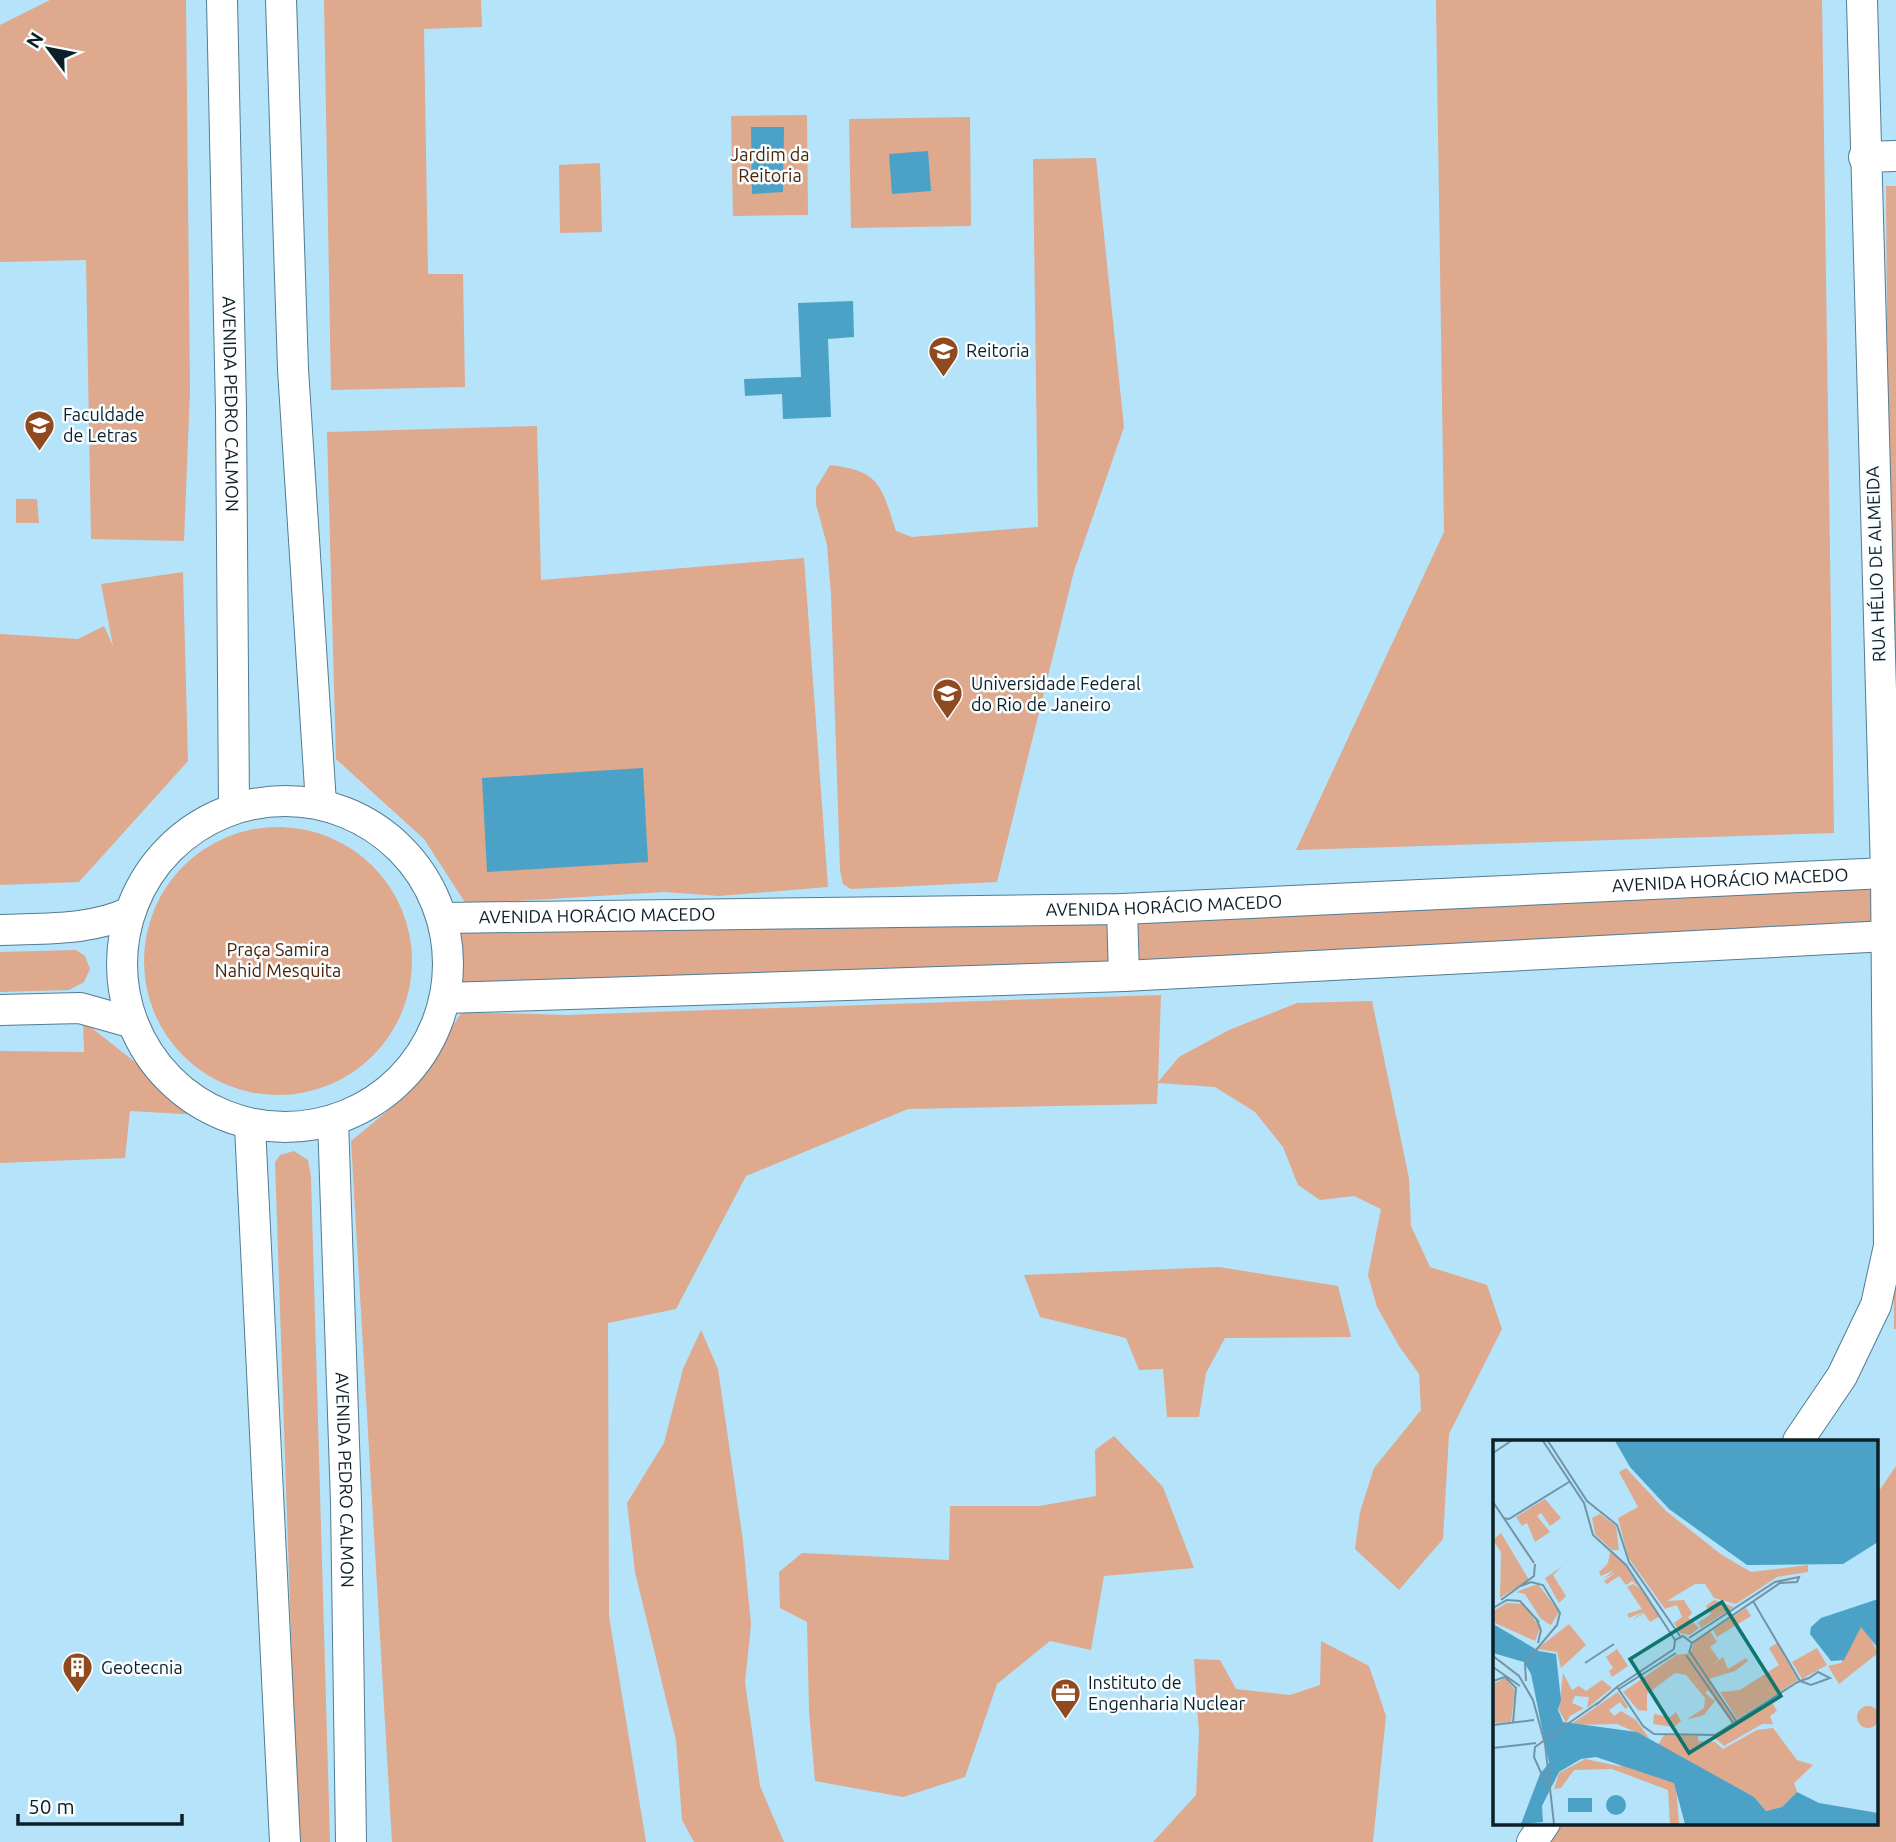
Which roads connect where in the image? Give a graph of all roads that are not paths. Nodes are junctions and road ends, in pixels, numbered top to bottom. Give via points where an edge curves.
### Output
1 (222, 0) edge
2 (281, 0) edge
3 (1861, 0) edge
4 (1896, 156) edge
5 (1864, 157) junction
6 (321, 804) junction
7 (234, 808) junction
8 (1886, 873) junction
9 (1122, 909) junction
10 (130, 912) junction
11 (443, 918) junction
12 (0, 930) edge
13 (1887, 936) junction
14 (1124, 975) junction
15 (445, 998) junction
16 (0, 1010) edge
17 (130, 1022) junction
18 (333, 1120) junction
19 (250, 1126) junction
20 (1799, 1440) edge
21 (1544, 1825) edge
22 (285, 1842) edge
23 (351, 1842) edge
24 (1532, 1842) edge

1 - 7 street, AVENIDA PEDRO CALMON via 232,408
2 - 6 street via 293,369
3 - 5 street, RUA HÉLIO DE ALMEIDA
4 - 5 street
5 - 8 street, RUA HÉLIO DE ALMEIDA
6 - 7 street via 277,800
6 - 11 street via 362,819 398,844 425,878
7 - 10 street via 189,831 153,867
8 - 9 street, AVENIDA HORÁCIO MACEDO
8 - 13 street, RUA HÉLIO DE ALMEIDA
9 - 11 street, AVENIDA HORÁCIO MACEDO
9 - 14 street
10 - 12 street via 86,927
10 - 17 street via 121,962
11 - 15 street via 449,958
13 - 14 street
13 - 20 street, RUA HÉLIO DE ALMEIDA via 1889,1245 1876,1305 1842,1376
14 - 15 street
15 - 18 street via 430,1039 405,1074 372,1102
16 - 17 street via 80,1008
17 - 19 street via 149,1055 179,1089 218,1114
18 - 19 street via 298,1127
18 - 23 street, AVENIDA PEDRO CALMON
19 - 22 street
21 - 24 street

